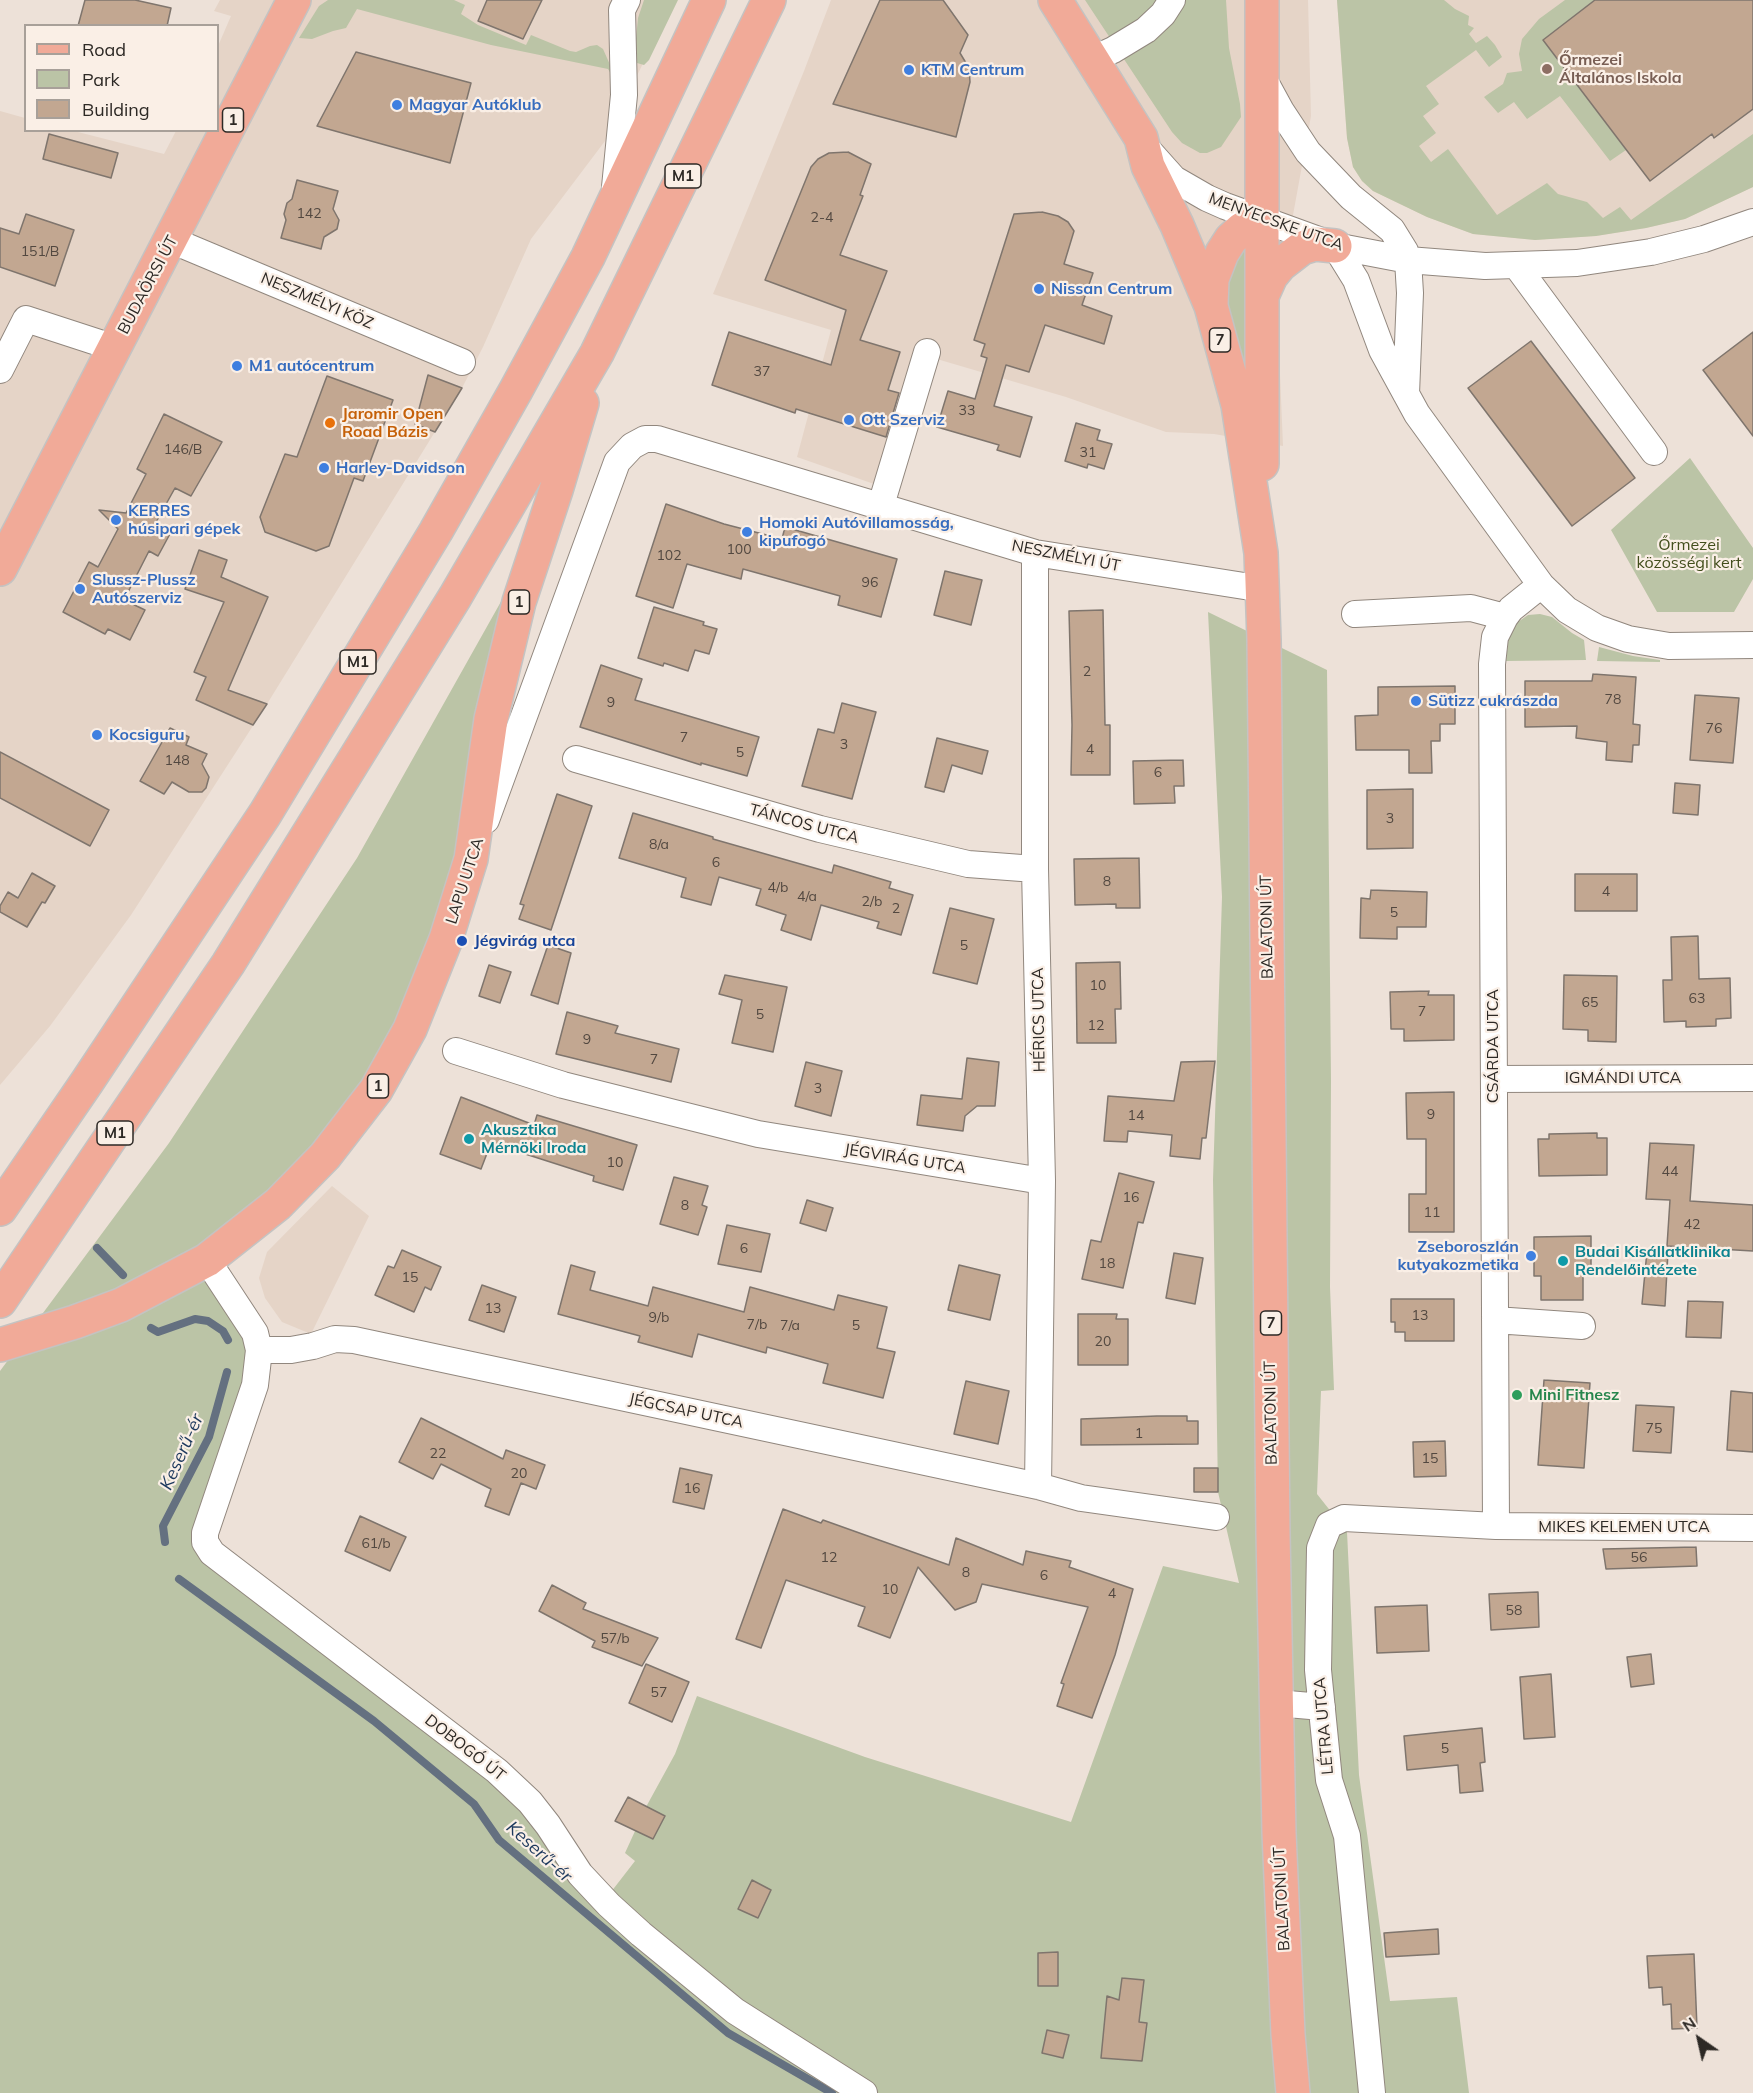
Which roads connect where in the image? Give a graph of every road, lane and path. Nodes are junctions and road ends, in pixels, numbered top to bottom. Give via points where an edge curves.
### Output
1 (294, 0) edge
2 (709, 0) edge
3 (769, 0) edge
4 (1054, 0) edge
5 (1172, 0) edge
6 (1262, 0) edge
7 (617, 3) edge
8 (1091, 60) junction
9 (1263, 78) junction
10 (1141, 138) junction
11 (613, 204) junction
12 (1262, 219) junction
13 (1753, 222) edge
14 (1392, 230) junction
15 (171, 240) junction
16 (1335, 246) junction
17 (1408, 260) junction
18 (1485, 266) junction
19 (1516, 266) junction
20 (1263, 294) junction
21 (1211, 306) junction
22 (115, 348) junction
23 (927, 352) dead end
24 (597, 353) junction
25 (462, 362) dead end
26 (0, 370) edge
27 (1406, 394) junction
28 (632, 446) joint
29 (1654, 452) dead end
30 (881, 506) junction
31 (1035, 553) junction
32 (1261, 553) junction
33 (0, 569) edge
34 (1541, 585) junction
35 (1263, 589) junction
36 (1355, 614) dead end
37 (1504, 617) junction
38 (1753, 645) edge
39 (576, 759) dead end
40 (471, 859) junction
41 (1035, 869) junction
42 (456, 1051) dead end
43 (1494, 1078) junction
44 (1753, 1078) edge
45 (1042, 1182) junction
46 (0, 1209) edge
47 (207, 1260) junction
48 (0, 1301) edge
49 (1494, 1320) junction
50 (1582, 1326) dead end
51 (0, 1345) edge
52 (259, 1350) junction
53 (1038, 1486) junction
54 (1216, 1517) dead end
55 (1496, 1526) junction
56 (1753, 1528) edge
57 (1276, 1703) junction
58 (1322, 1707) junction
59 (864, 2093) edge
60 (1293, 2093) edge
61 (1372, 2093) edge

1 - 15 main road, BUDAÖRSI ÚT / 1
2 - 11 main road, M1
3 - 24 main road, M1
4 - 8 main road, 7
5 - 8 street via 1146,30
6 - 9 main road, 7
7 - 11 street via 624,95
8 - 10 main road, 7
9 - 12 main road, 7
9 - 14 street via 1308,152 1351,197
10 - 12 street, MENYECSKE UTCA via 1174,179 1208,198
10 - 21 main road, 7 via 1148,166
11 - 46 main road, M1 via 516,390 374,636 265,814
12 - 16 street, MENYECSKE UTCA
12 - 20 main road, 7
12 - 21 main road via 1242,229 1222,253 1212,279
13 - 19 street, MENYECSKE UTCA via 1651,252 1577,264
14 - 17 street
14 - 18 street
15 - 22 main road, BUDAÖRSI ÚT / 1
15 - 25 street, NESZMÉLYI KÖZ
16 - 17 street, MENYECSKE UTCA
16 - 20 main road via 1315,244 1302,248 1280,265
16 - 27 street via 1356,280 1382,350
17 - 18 street, MENYECSKE UTCA
17 - 27 street
18 - 19 street, MENYECSKE UTCA
19 - 29 street
20 - 32 main road, 7
21 - 32 main road, 7 via 1238,405
22 - 26 street via 26,319
22 - 33 main road, BUDAÖRSI ÚT / 1
23 - 30 street
24 - 40 main road, 1 via 519,602 491,719
24 - 48 main road, M1 via 455,597 228,964
27 - 34 street via 1434,441
28 - 30 street, NESZMÉLYI ÚT via 645,439 657,439
28 - 40 street, LAPU UTCA via 617,462
30 - 31 street, NESZMÉLYI ÚT
31 - 35 street, NESZMÉLYI ÚT
31 - 41 street, HÉRICS UTCA
32 - 35 main road, BALATONI ÚT / 7
34 - 37 street, CSÁRDA UTCA
34 - 38 street via 1567,610 1597,628 1628,639 1669,646
35 - 57 main road, BALATONI ÚT / 7
36 - 37 street via 1471,608
37 - 43 street, CSÁRDA UTCA via 1495,637 1491,692
39 - 41 street, TÁNCOS UTCA via 820,829 968,864
40 - 47 main road, LAPU UTCA / 1 via 446,939 410,1029 376,1090 325,1156 286,1196
41 - 45 street, HÉRICS UTCA
42 - 45 street, JÉGVIRÁG UTCA via 564,1084 758,1134
43 - 44 street, IGMÁNDI UTCA
43 - 49 street, CSÁRDA UTCA
45 - 53 street, HÉRICS UTCA
47 - 51 main road, 1 via 121,1305
47 - 52 street via 255,1333
49 - 50 street
49 - 55 street, CSÁRDA UTCA
52 - 53 street, JÉGCSAP UTCA via 291,1350 354,1340
52 - 59 street, DOBOGÓ ÚT via 255,1385 205,1533 212,1553 497,1771 530,1802 580,1874 641,1934 735,2011
53 - 54 street, JÉGCSAP UTCA via 1081,1498
55 - 56 street, MIKES KELEMEN UTCA
55 - 58 street, LÉTRA UTCA via 1344,1518 1329,1525 1320,1548 1318,1670
57 - 58 street
57 - 60 main road, BALATONI ÚT / 7
58 - 61 street, LÉTRA UTCA via 1329,1780 1347,1836

